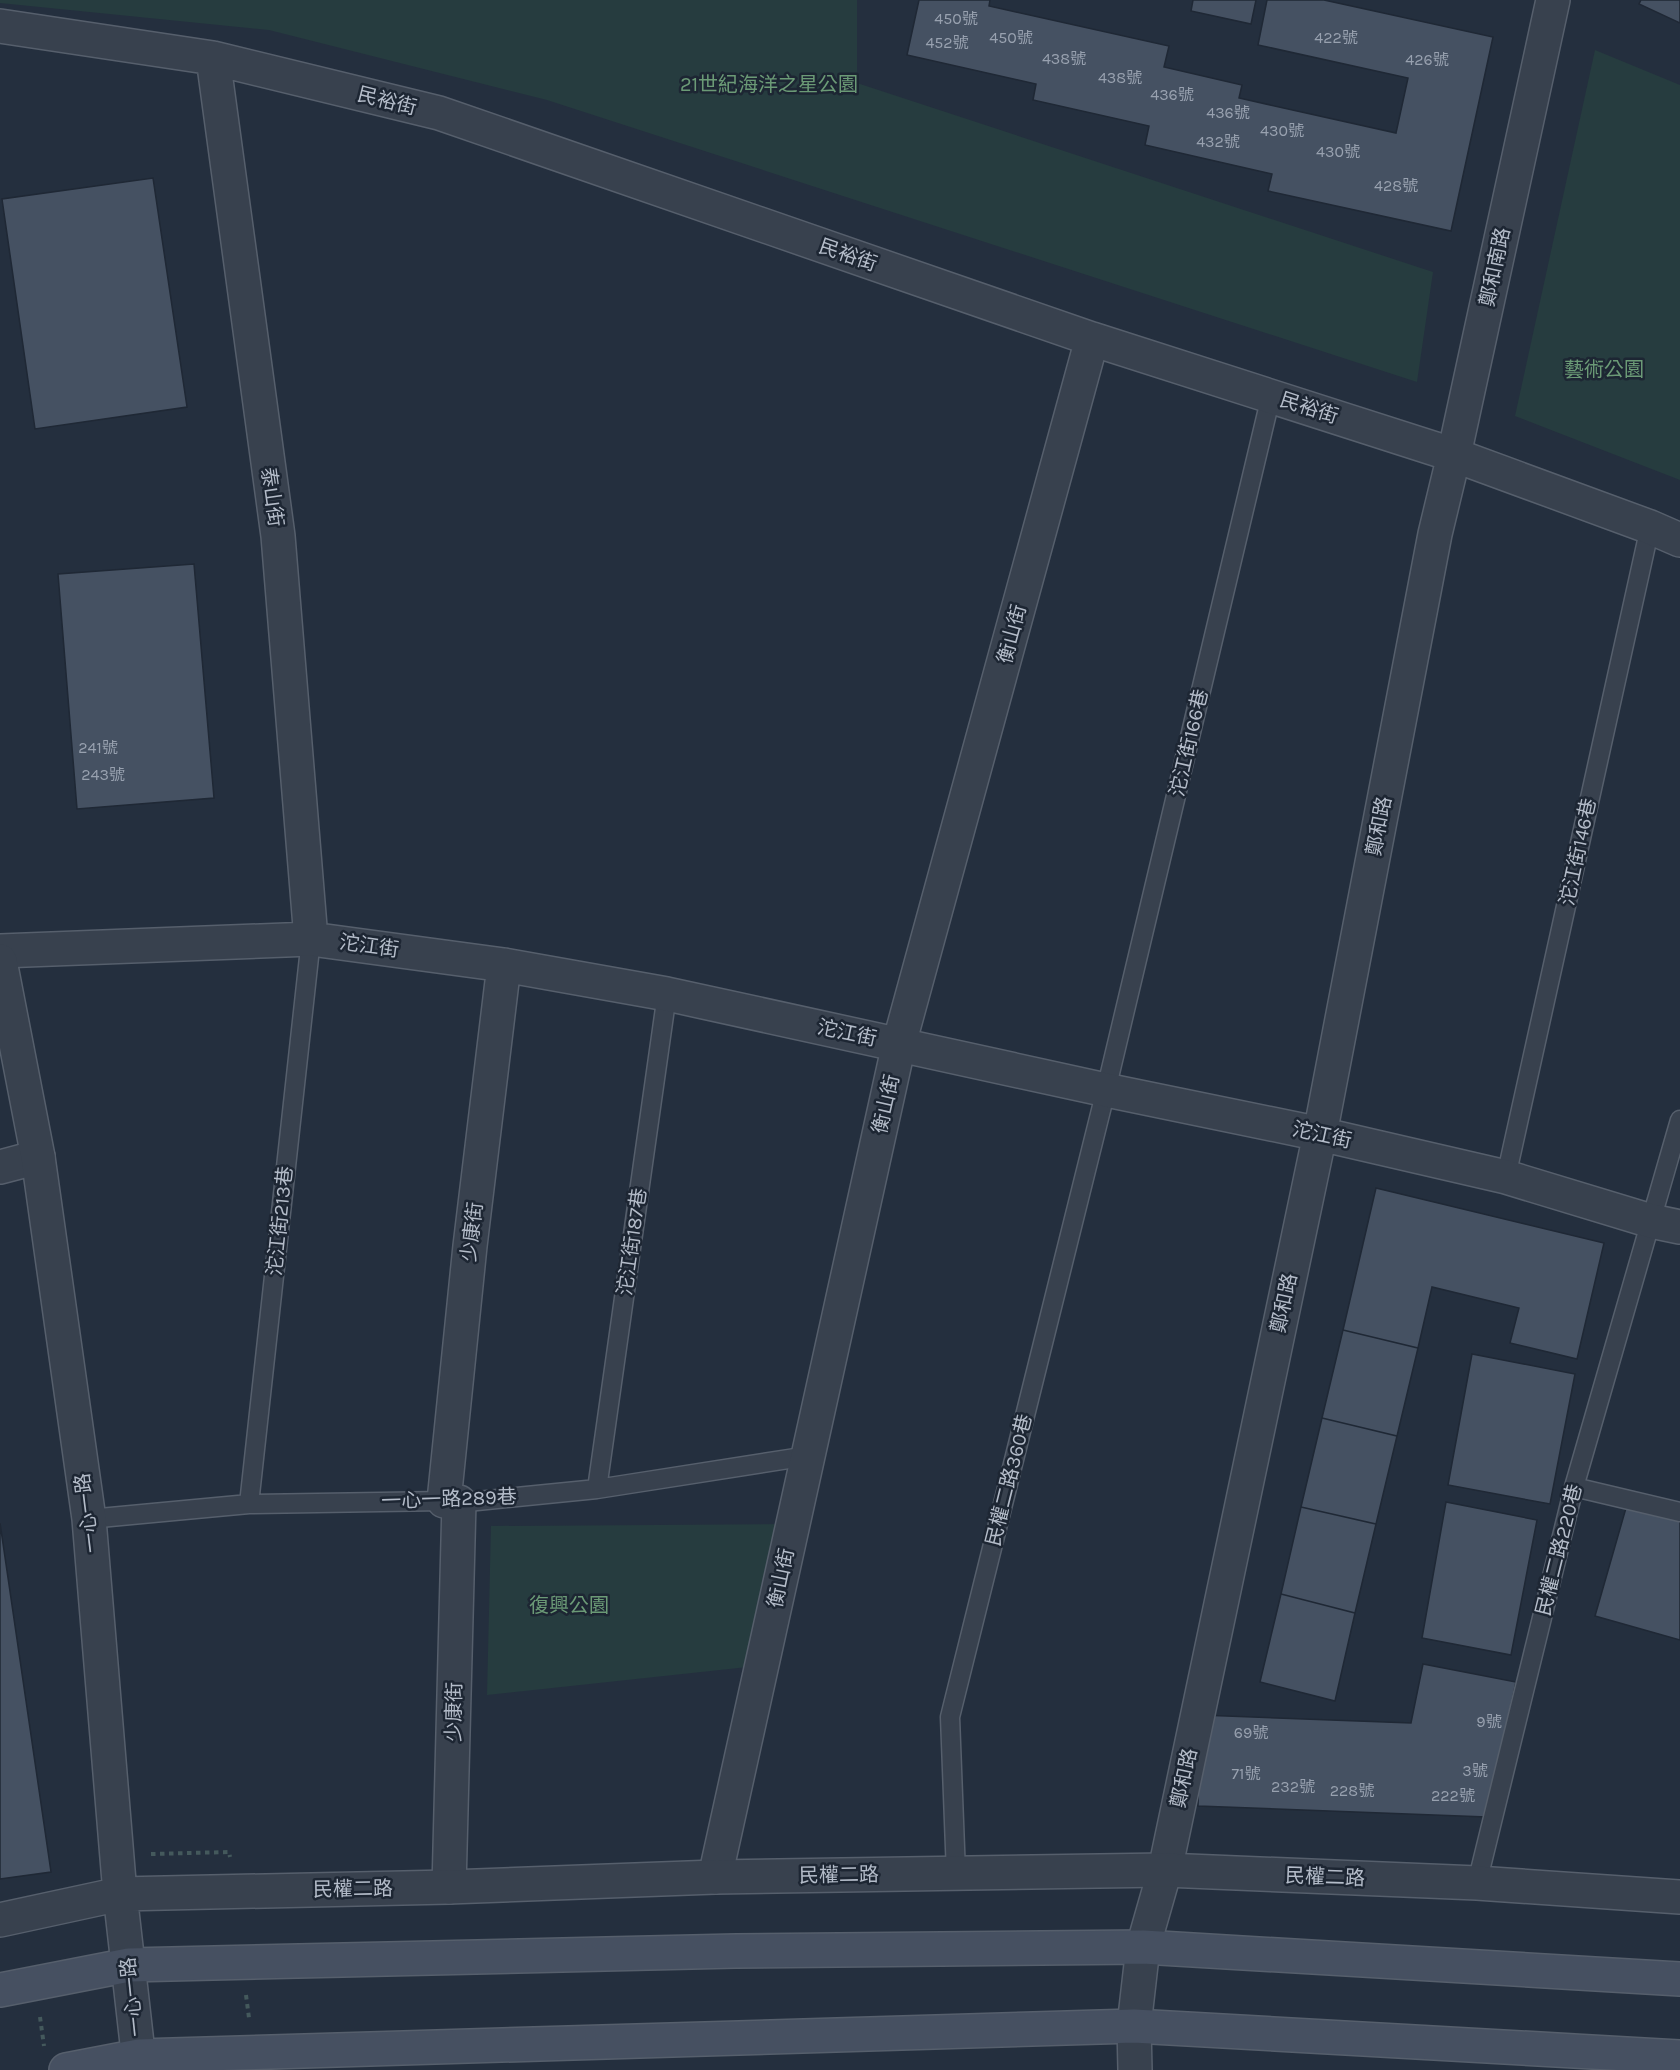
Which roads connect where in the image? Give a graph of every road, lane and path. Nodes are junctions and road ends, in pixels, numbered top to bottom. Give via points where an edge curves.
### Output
1 (1553, 0) edge
2 (0, 26) edge
3 (213, 58) junction
4 (1092, 339) junction
5 (1271, 396) junction
6 (1454, 455) junction
7 (1650, 527) junction
8 (1435, 534) joint
9 (1680, 540) edge
10 (311, 939) junction
11 (0, 951) edge
12 (0, 961) edge
13 (504, 965) junction
14 (667, 994) junction
15 (899, 1044) junction
16 (1106, 1090) junction
17 (1680, 1120) edge
18 (1320, 1134) junction
19 (39, 1157) junction
20 (0, 1167) edge
21 (1506, 1177) junction
22 (1666, 1224) edge
23 (808, 1456) junction
24 (1574, 1487) junction
25 (597, 1489) junction
26 (457, 1502) junction
27 (249, 1504) junction
28 (1680, 1512) edge
29 (89, 1520) junction
30 (1165, 1870) junction
31 (956, 1874) junction
32 (715, 1877) junction
33 (1477, 1883) junction
34 (449, 1887) junction
35 (120, 1894) junction
36 (1680, 1897) edge
37 (0, 1920) edge
38 (1143, 1947) junction
39 (129, 1965) junction
40 (1680, 1979) edge
41 (0, 1990) edge
42 (1134, 2026) junction
43 (1680, 2057) edge
44 (139, 2063) edge
45 (66, 2070) edge
46 (1135, 2070) edge

1 - 6 street, 鄭和南路
2 - 3 street, 民裕街
3 - 4 street, 民裕街 via 439,114
3 - 10 street, 泰山街 via 278,536
4 - 5 street, 民裕街
4 - 15 street, 衡山街
5 - 6 street, 民裕街
5 - 16 lane, 沱江街166巷
6 - 7 street, 民裕街
6 - 8 street, 鄭和南路
7 - 9 street, 民裕街
7 - 21 lane, 沱江街146巷
8 - 18 street, 鄭和路
10 - 11 street, 沱江街
10 - 13 street, 沱江街
10 - 27 lane, 沱江街213巷
12 - 19 street, 一心一路
13 - 14 street, 沱江街
13 - 26 street, 少康街 via 470,1246
14 - 15 street, 沱江街
14 - 25 lane, 沱江街187巷
15 - 16 street, 沱江街
15 - 23 street, 衡山街
16 - 18 street, 沱江街
16 - 31 lane, 民權二路360巷 via 950,1717
17 - 22 lane, 民權二路220巷
18 - 21 street, 沱江街
18 - 30 street, 鄭和路
19 - 20 street
19 - 29 street, 一心一路
21 - 22 street, 沱江街
22 - 24 lane, 民權二路220巷
23 - 25 lane, 一心一路289巷
23 - 32 street, 衡山街
24 - 28 lane
24 - 33 lane, 民權二路220巷
25 - 26 lane, 一心一路289巷
26 - 27 lane, 一心一路289巷
26 - 34 street, 少康街
27 - 29 lane, 一心一路289巷
29 - 35 street, 一心一路
30 - 31 street, 民權二路
30 - 33 street, 民權二路
30 - 38 street, 鄭和路
31 - 32 street, 民權二路
32 - 34 street, 民權二路
33 - 36 street, 民權二路
34 - 35 street, 民權二路
35 - 37 street, 民權二路
35 - 39 street, 一心一路
38 - 39 main road via 736,1951
38 - 40 main road
38 - 42 street, 鄭和路
39 - 41 main road
39 - 44 street, 一心一路
42 - 43 main road
42 - 44 main road
42 - 46 street, 鄭和路
44 - 45 main road

